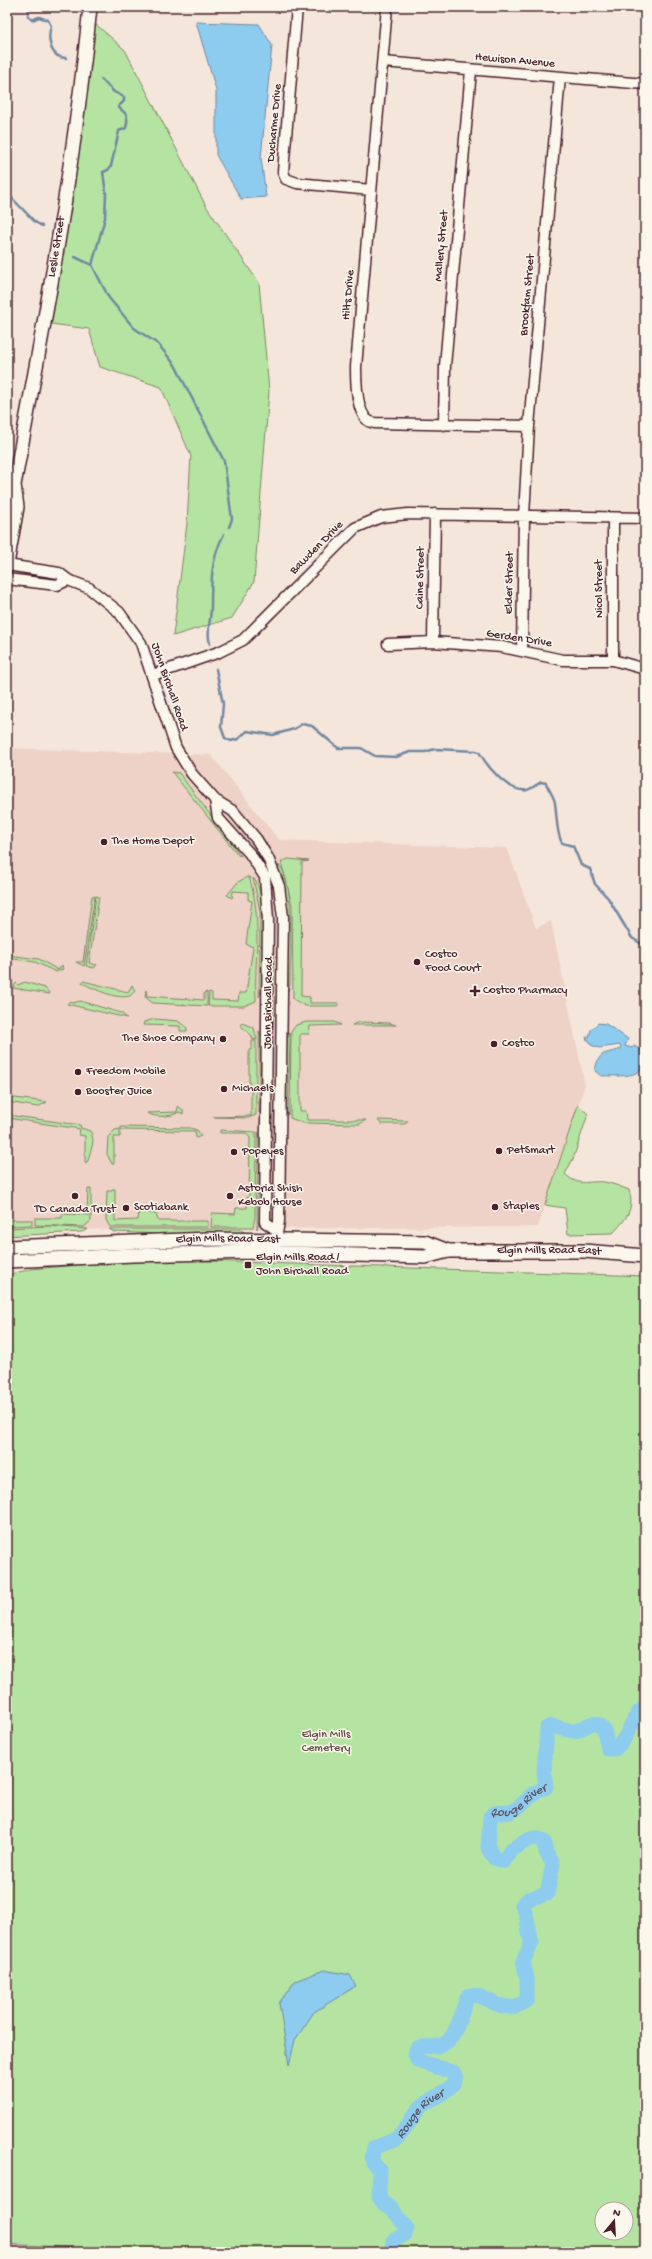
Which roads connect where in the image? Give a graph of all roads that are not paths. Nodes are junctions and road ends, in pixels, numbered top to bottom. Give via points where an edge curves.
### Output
1 (90, 7) edge
2 (298, 7) edge
3 (387, 7) edge
4 (383, 62) junction
5 (471, 70) junction
6 (560, 78) junction
7 (645, 84) edge
8 (371, 190) junction
9 (444, 425) junction
10 (529, 426) junction
11 (14, 485) junction
12 (7, 498) edge
13 (435, 514) junction
14 (524, 516) junction
15 (613, 518) junction
16 (645, 518) edge
17 (7, 565) edge
18 (7, 579) edge
19 (68, 580) junction
20 (433, 642) junction
21 (388, 644) dead end
22 (522, 651) junction
23 (614, 660) junction
24 (645, 669) edge
25 (153, 675) junction
26 (214, 800) junction
27 (276, 1241) junction
28 (7, 1247) edge
29 (645, 1250) edge
30 (625, 1253) junction
31 (645, 1256) edge
32 (7, 1261) edge

1 - 11 main road, Leslie Street via 80,106 54,274
2 - 8 street, Ducharme Drive via 284,167 286,179 298,183
3 - 4 street, Hilts Drive
4 - 5 street, Hewison Avenue
4 - 8 street, Hilts Drive
5 - 6 street, Hewison Avenue
5 - 9 street, Mallery Street via 445,366
6 - 7 street, Hewison Avenue
6 - 10 street, Brookfam Street
8 - 9 street, Hilts Drive via 356,367 362,416 371,423
9 - 10 street, Hilts Drive
10 - 14 street, Brookfam Street
11 - 12 main road, Leslie Street
11 - 17 main road, Leslie Street via 17,507
13 - 14 street, Bawden Drive
13 - 20 street, Caine Street
13 - 25 street, Bawden Drive via 381,517 355,528 243,640 219,652
14 - 15 street, Bawden Drive
14 - 22 street, Elder Street
15 - 16 street, Bawden Drive
15 - 23 street, Nicol Street
17 - 19 street, John Birchall Road via 60,573
18 - 19 street via 57,585
19 - 25 street, John Birchall Road via 89,588 119,612 141,643
20 - 21 street, Gerden Drive
20 - 22 street, Gerden Drive
22 - 23 street, Gerden Drive via 563,660
23 - 24 street, Gerden Drive
25 - 26 street, John Birchall Road via 176,748 192,774
26 - 27 street, John Birchall Road via 218,818 250,854 265,877 268,920 265,1222
26 - 27 street, John Birchall Road via 233,811 257,840 273,868 281,895 283,938 279,1221
27 - 28 main road, Elgin Mills Road East via 209,1239
27 - 30 main road, Elgin Mills Road East via 425,1257 448,1251
27 - 32 main road, Elgin Mills Road East via 133,1255
29 - 30 main road, Elgin Mills Road East
30 - 31 main road, Elgin Mills Road East

